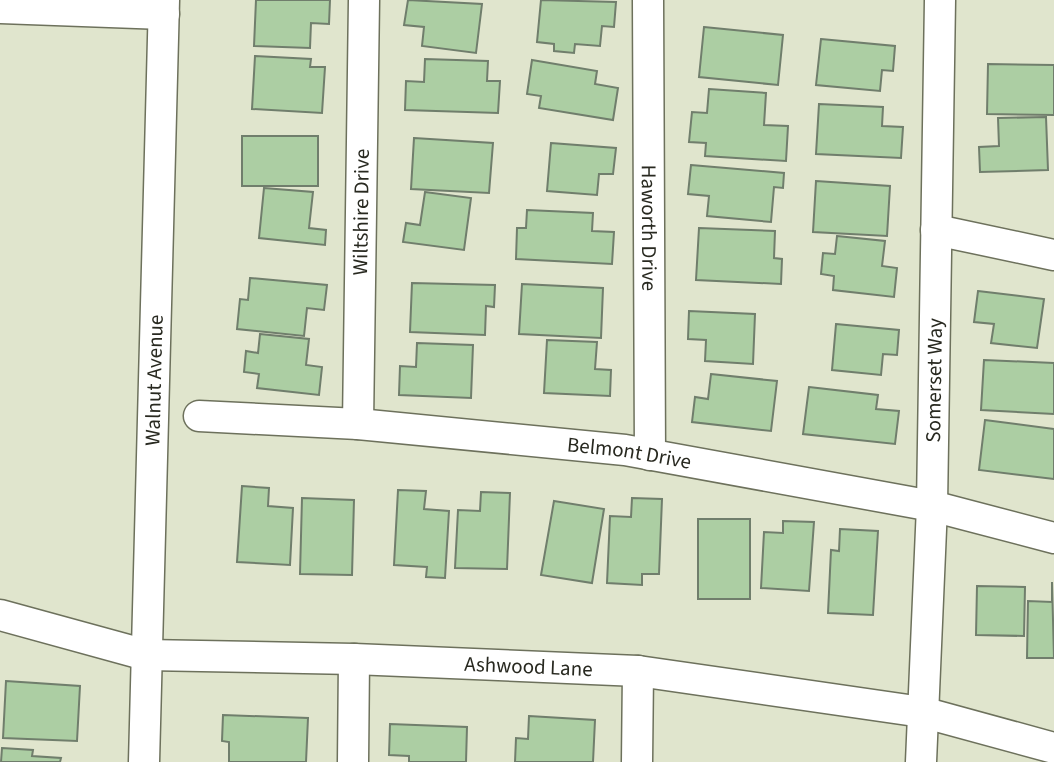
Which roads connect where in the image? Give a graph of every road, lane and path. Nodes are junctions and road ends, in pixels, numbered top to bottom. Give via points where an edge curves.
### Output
1 (364, 0) edge
2 (648, 0) edge
3 (940, 0) edge
4 (164, 7) edge
5 (0, 8) edge
6 (936, 230) junction
7 (1054, 255) edge
8 (199, 416) dead end
9 (358, 424) junction
10 (650, 455) junction
11 (932, 506) junction
12 (1054, 538) edge
13 (0, 615) edge
14 (146, 654) junction
15 (354, 659) junction
16 (638, 671) junction
17 (922, 712) junction
18 (1054, 748) edge
19 (144, 762) edge
20 (353, 762) edge
21 (637, 762) edge
22 (921, 762) edge

1 - 9 street, Wiltshire Drive
2 - 10 street, Haworth Drive
3 - 6 street, Somerset Way
4 - 5 street
4 - 14 street, Walnut Avenue
6 - 7 street
6 - 11 street, Somerset Way
8 - 9 street, Belmont Drive
9 - 10 street, Belmont Drive
10 - 11 street, Belmont Drive
11 - 12 street, Belmont Drive
11 - 17 street, Somerset Way
13 - 14 street, Ashwood Lane
14 - 15 street, Ashwood Lane
14 - 19 street, Walnut Avenue
15 - 16 street, Ashwood Lane
15 - 20 street
16 - 17 street, Ashwood Lane
16 - 21 street
17 - 18 street, Ashwood Lane
17 - 22 street, Somerset Way

